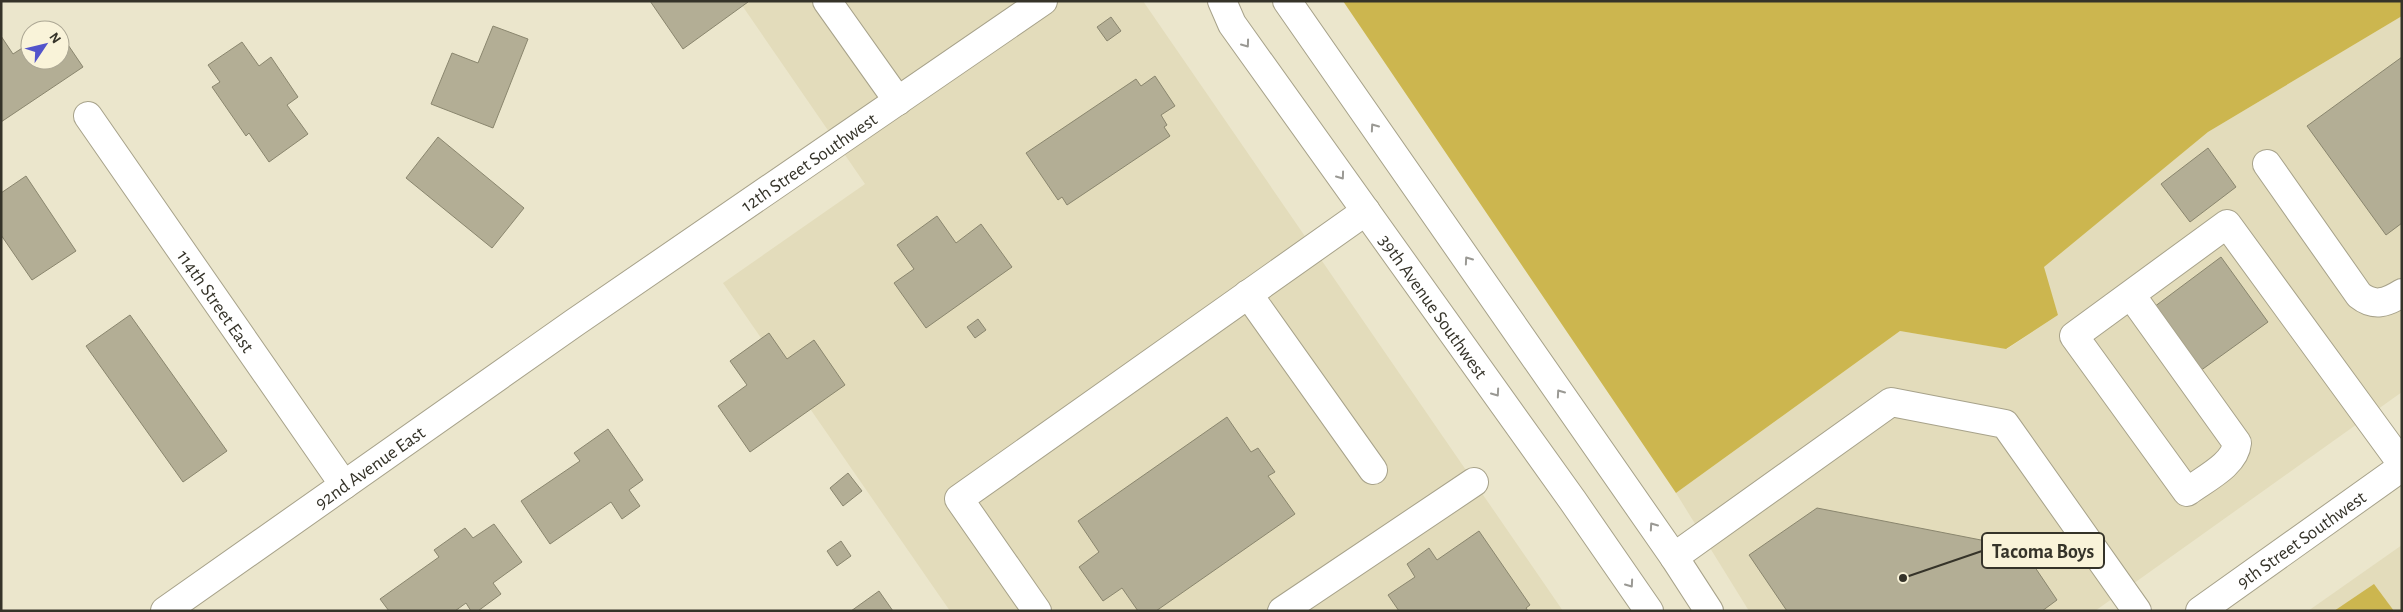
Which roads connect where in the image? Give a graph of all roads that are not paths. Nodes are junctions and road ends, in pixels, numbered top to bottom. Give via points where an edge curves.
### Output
1 (827, 1) edge
2 (1043, 1) edge
3 (1222, 1) edge
4 (1287, 1) edge
5 (898, 101) junction
6 (88, 116) dead end
7 (2267, 164) dead end
8 (1366, 211) junction
9 (2402, 293) edge
10 (1248, 294) junction
11 (2131, 295) junction
12 (574, 323) joint
13 (2402, 465) edge
14 (1373, 470) dead end
15 (1474, 482) dead end
16 (344, 486) junction
17 (1674, 557) junction
18 (165, 611) edge
19 (1037, 611) edge
20 (1282, 611) edge
21 (1649, 611) edge
22 (1709, 611) edge
23 (2137, 611) edge
24 (2200, 611) edge

1 - 5 main road
2 - 5 main road, 12th Street Southwest
3 -> 8 main road, 39th Avenue Southwest via 1232,24
17 -> 4 main road
5 - 12 main road, 12th Street Southwest
6 - 16 main road, 114th Street East
7 - 9 main road via 2359,295 2378,304
8 - 10 main road
8 -> 21 main road, 39th Avenue Southwest
10 - 14 main road
10 - 19 main road via 959,498
11 - 11 main road via 2074,336 2187,492 2230,459 2236,452 2237,443
11 - 13 main road via 2227,224
12 - 16 main road, 92nd Avenue East
13 - 24 main road, 9th Street Southwest
15 - 20 main road
16 - 18 main road, 92nd Avenue East
17 - 22 main road
17 - 23 main road via 1891,402 2005,424

